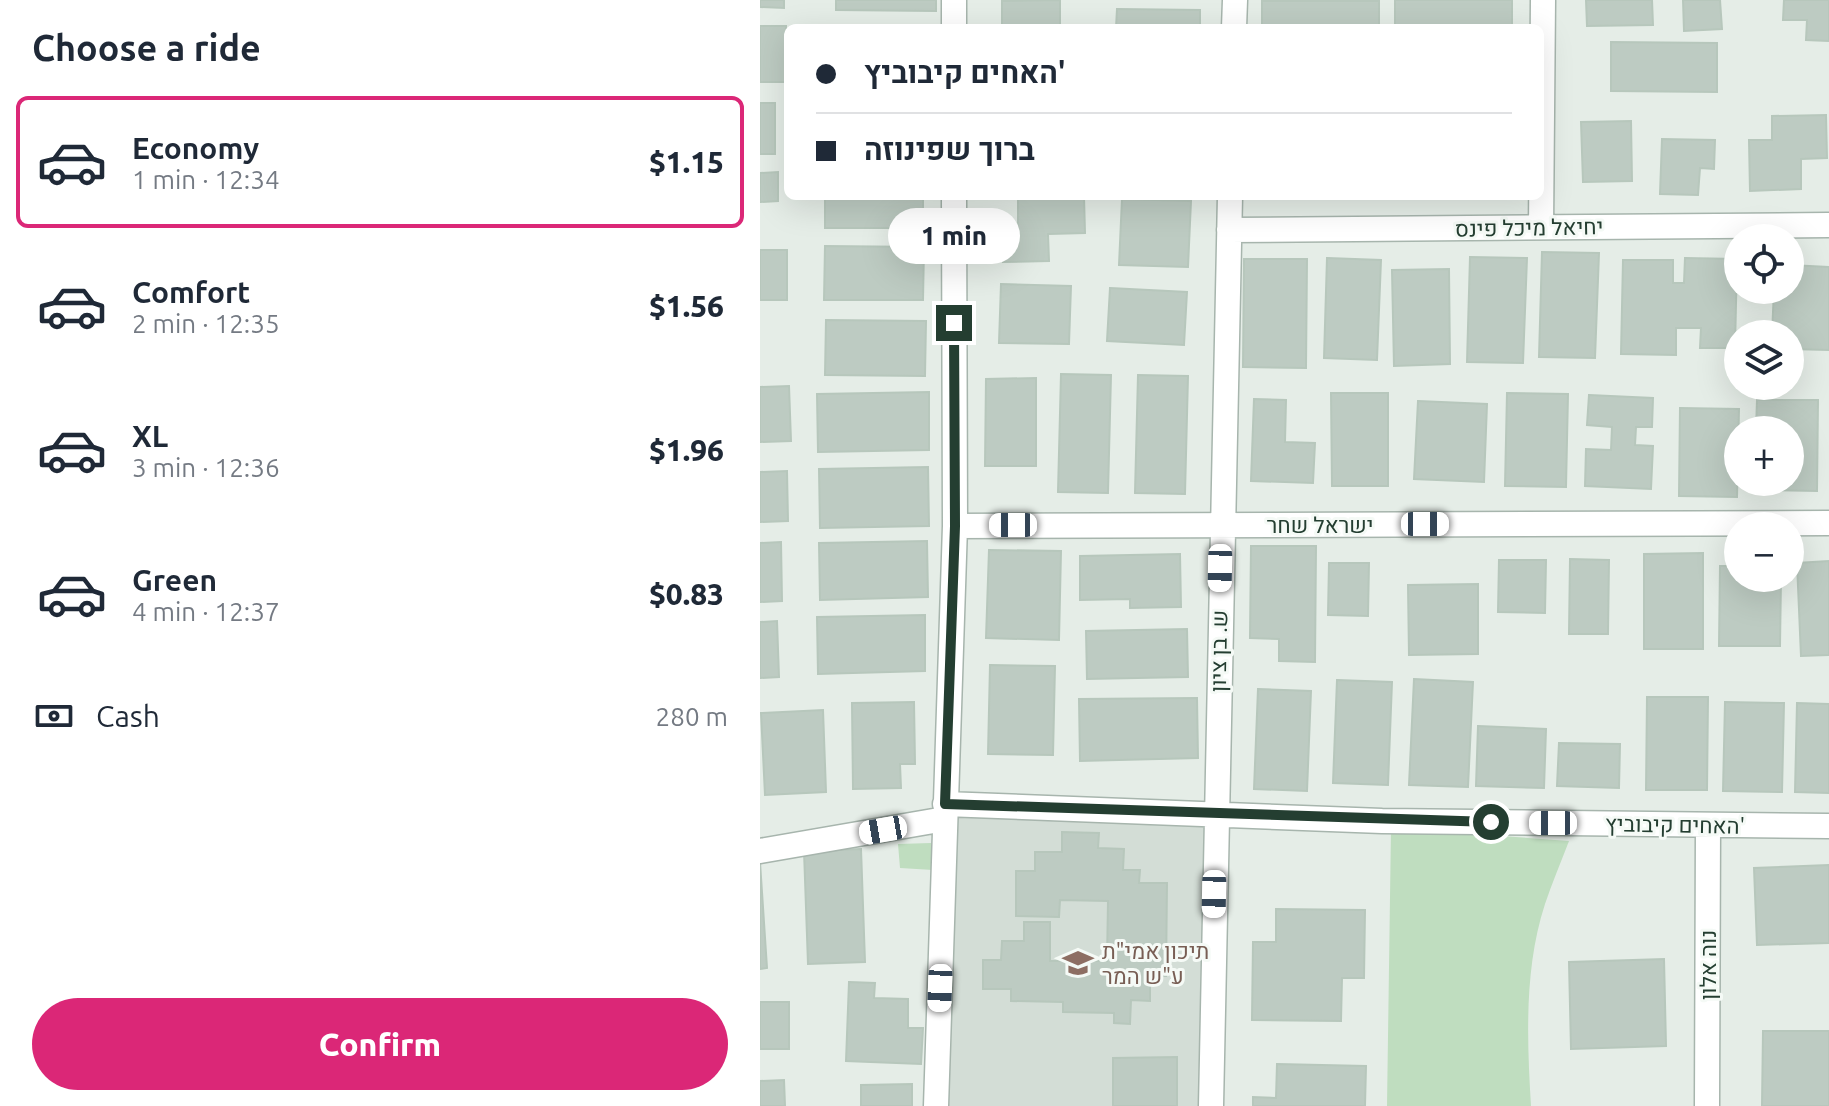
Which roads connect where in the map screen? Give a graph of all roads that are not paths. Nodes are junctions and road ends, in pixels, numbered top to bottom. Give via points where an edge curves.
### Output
1 (954, 0) edge
2 (1235, 0) edge
3 (1543, 0) edge
4 (954, 24) edge
5 (1234, 24) edge
6 (1543, 24) edge
7 (954, 200) edge
8 (1230, 200) edge
9 (1541, 200) edge
10 (1829, 225) edge
11 (1541, 227) junction
12 (1229, 230) junction
13 (1829, 523) edge
14 (1221, 524) junction
15 (955, 526) junction
16 (945, 812) junction
17 (1214, 814) junction
18 (1708, 825) junction
19 (1829, 826) edge
20 (760, 851) edge
21 (936, 1106) edge
22 (1211, 1106) edge
23 (1707, 1106) edge

1 - 4 street
2 - 5 street
3 - 6 street
7 - 15 street
8 - 12 street, ש. בן ציון
9 - 11 street
10 - 11 street, יחיאל מיכל פינס
11 - 12 street, יחיאל מיכל פינס
12 - 14 street, ש. בן ציון
13 - 14 street, ישראל שחר
14 - 15 street, ישראל שחר
14 - 17 street, ש. בן ציון
15 - 16 street
16 - 17 street, האחים קיבוביץ'
16 - 20 street, האחים קיבוביץ'
16 - 21 street
17 - 18 street, האחים קיבוביץ'
17 - 22 street, ש. בן ציון
18 - 19 street, האחים קיבוביץ'
18 - 23 street, נוה אלון

